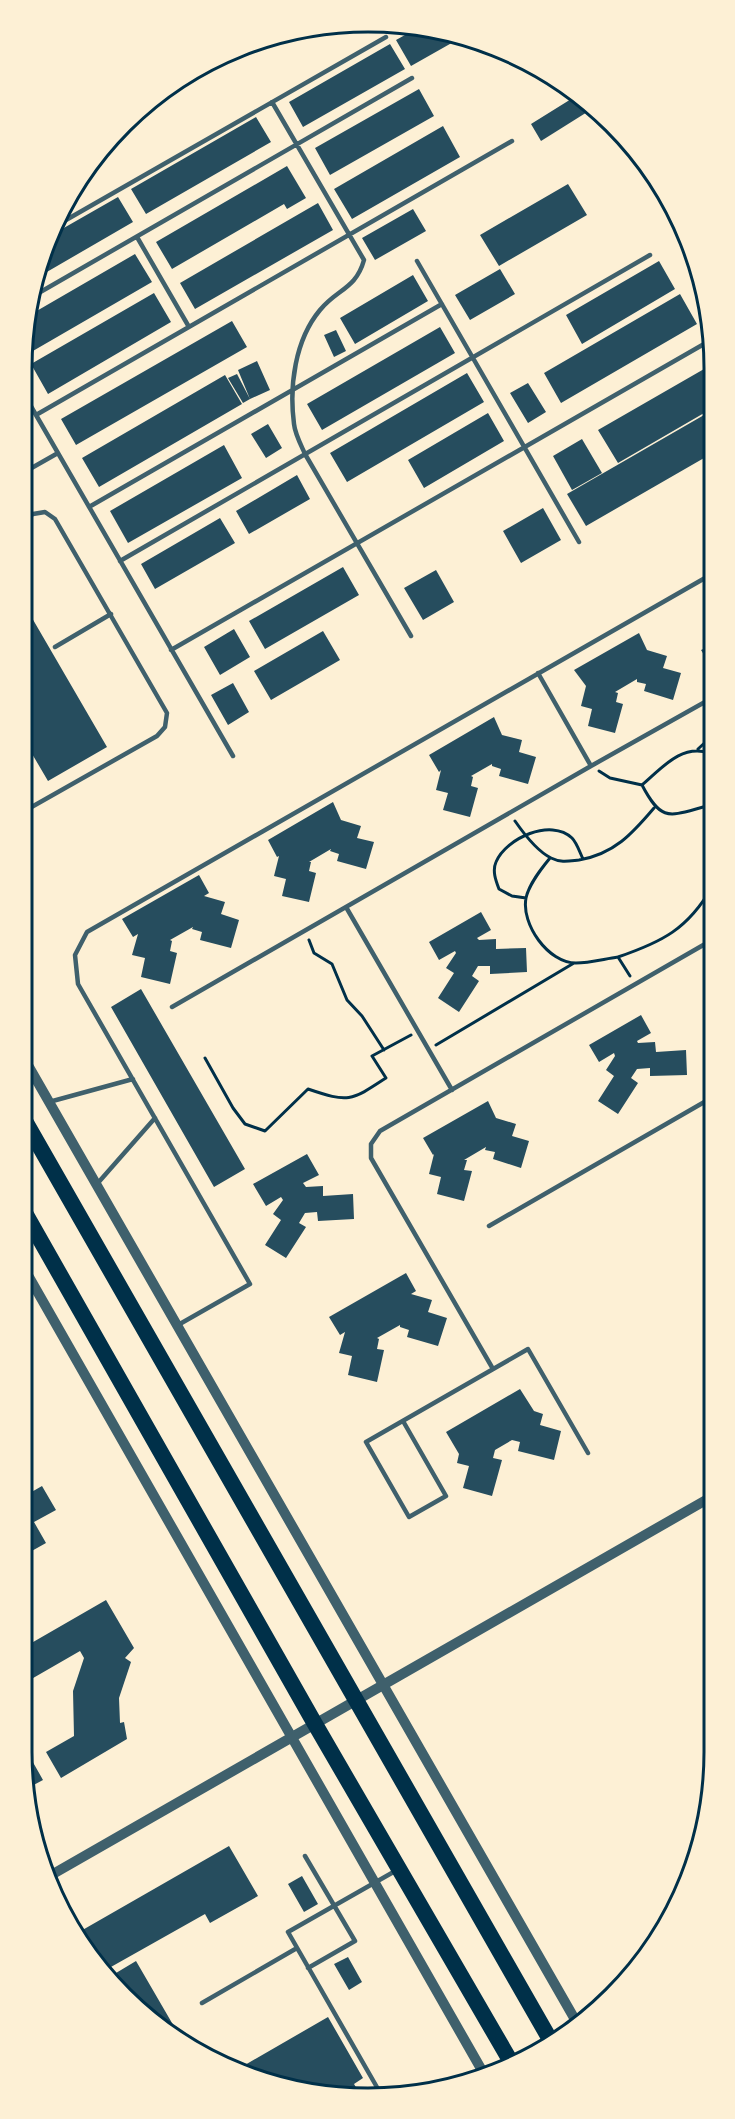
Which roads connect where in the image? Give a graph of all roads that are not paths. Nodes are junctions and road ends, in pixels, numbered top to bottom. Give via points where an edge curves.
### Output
1 (386, 37) dead end
2 (412, 78) dead end
3 (272, 102) junction
4 (512, 141) dead end
5 (296, 145) junction
6 (65, 220) edge
7 (349, 235) junction
8 (137, 237) junction
9 (650, 255) dead end
10 (417, 261) dead end
11 (40, 292) edge
12 (442, 304) junction
13 (189, 327) junction
14 (703, 345) edge
15 (473, 357) junction
16 (292, 390) junction
17 (32, 408) edge
18 (36, 415) junction
19 (524, 447) junction
20 (58, 453) junction
21 (305, 454) junction
22 (32, 468) edge
23 (89, 507) junction
24 (32, 515) edge
25 (579, 542) dead end
26 (357, 543) junction
27 (120, 561) junction
28 (704, 578) edge
29 (111, 614) junction
30 (411, 636) dead end
31 (55, 647) dead end
32 (171, 650) junction
33 (538, 673) junction
34 (704, 702) edge
35 (233, 756) dead end
36 (591, 766) junction
37 (32, 807) edge
38 (346, 907) junction
39 (704, 945) edge
40 (172, 1007) dead end
41 (32, 1072) edge
42 (133, 1079) junction
43 (452, 1090) junction
44 (49, 1102) junction
45 (704, 1102) edge
46 (155, 1118) junction
47 (32, 1133) edge
48 (97, 1184) junction
49 (32, 1225) edge
50 (489, 1226) dead end
51 (32, 1282) edge
52 (178, 1325) junction
53 (493, 1369) junction
54 (403, 1421) junction
55 (588, 1454) dead end
56 (704, 1501) edge
57 (384, 1685) junction
58 (357, 1700) junction
59 (315, 1724) junction
60 (292, 1738) junction
61 (305, 1856) dead end
62 (399, 1868) junction
63 (54, 1873) edge
64 (375, 1882) junction
65 (334, 1905) junction
66 (297, 1948) junction
67 (308, 1968) junction
68 (202, 2002) dead end
69 (573, 2017) edge
70 (547, 2035) edge
71 (508, 2057) edge
72 (481, 2068) edge
73 (377, 2088) edge

1 - 3 lane
2 - 5 lane
3 - 5 lane
3 - 6 lane
4 - 7 lane
5 - 7 lane
5 - 8 lane
7 - 13 lane
7 - 16 lane via 363,260 360,276 320,310 298,350
8 - 11 lane
8 - 13 lane
9 - 15 lane
10 - 12 lane
12 - 15 lane
12 - 16 lane
13 - 18 lane
14 - 19 lane
15 - 19 lane
15 - 21 lane
16 - 21 lane via 294,426
16 - 23 lane
17 - 18 lane
18 - 20 lane
19 - 25 lane
19 - 26 lane
20 - 22 lane
20 - 23 lane
21 - 26 lane
21 - 27 lane
23 - 27 lane
24 - 29 lane via 45,512 55,519
26 - 30 lane
26 - 32 lane
27 - 32 lane
28 - 33 lane
29 - 31 lane
29 - 37 lane via 167,713 165,727 157,736
32 - 35 lane
33 - 36 lane
33 - 42 lane via 87,932 75,955 78,984
34 - 36 lane
36 - 38 lane
38 - 40 lane
38 - 43 lane
39 - 43 lane
41 - 44 street
42 - 44 lane
42 - 46 lane
43 - 53 lane via 380,1131 371,1144 371,1158
44 - 48 street
45 - 50 lane
46 - 48 lane
46 - 52 lane via 250,1284
47 - 58 highway
48 - 52 street
49 - 59 highway
51 - 60 street
52 - 57 street
53 - 54 lane
53 - 55 lane via 528,1349
54 - 54 lane via 366,1442 409,1517 446,1496
56 - 57 street
57 - 58 street
57 - 69 street
58 - 59 street
58 - 70 highway
59 - 60 street
59 - 62 highway
60 - 63 street
60 - 64 street
61 - 65 lane
62 - 64 lane
62 - 71 highway
64 - 65 lane
64 - 72 street
65 - 66 lane via 288,1932
65 - 67 lane via 355,1941
66 - 67 lane
66 - 68 lane
67 - 73 lane

